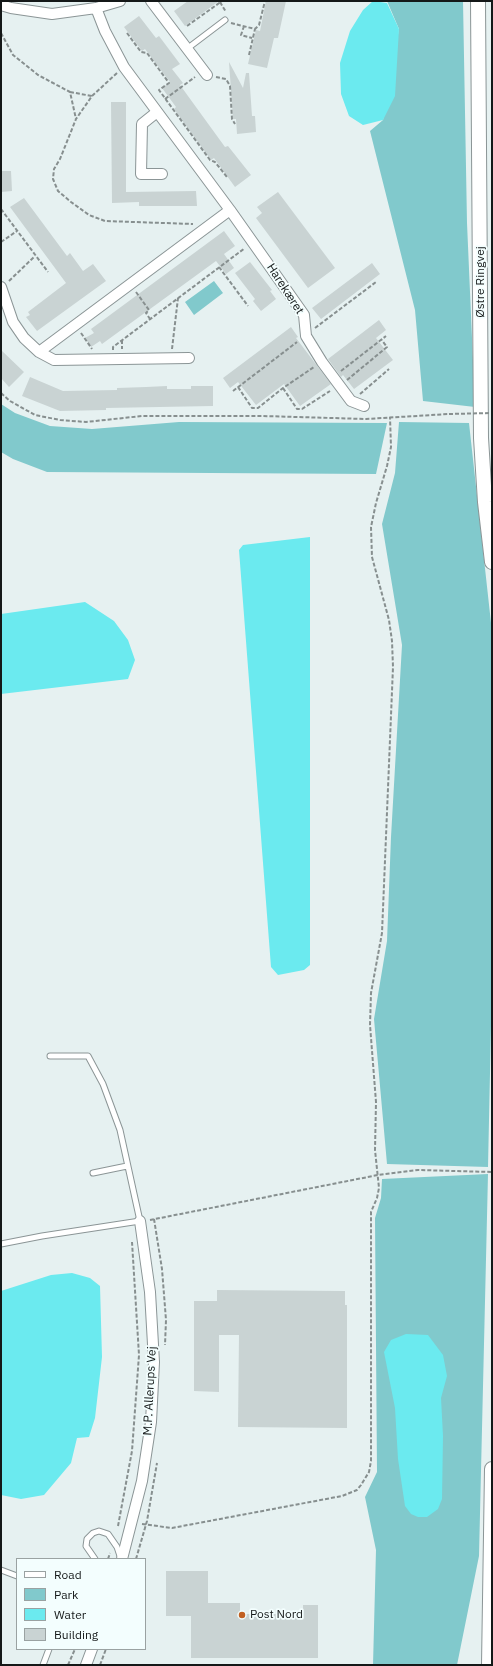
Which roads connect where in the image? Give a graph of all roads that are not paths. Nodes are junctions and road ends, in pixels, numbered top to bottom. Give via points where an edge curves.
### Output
1 (120, 1) edge
2 (151, 1) edge
3 (471, 1) edge
4 (478, 1) edge
5 (1, 5) edge
6 (96, 8) junction
7 (224, 20) road end
8 (188, 48) junction
9 (479, 60) junction
10 (205, 73) road end
11 (157, 112) junction
12 (162, 174) dead end
13 (230, 210) junction
14 (3, 285) edge
15 (39, 352) junction
16 (189, 358) dead end
17 (364, 406) dead end
18 (492, 562) edge
19 (50, 1056) dead end
20 (127, 1166) junction
21 (93, 1173) dead end
22 (140, 1221) junction
23 (1, 1244) edge
24 (492, 1469) edge
25 (94, 1558) edge
26 (121, 1558) edge
27 (121, 1558) edge
28 (1, 1570) edge
29 (16, 1576) edge
30 (49, 1650) edge
31 (92, 1650) edge
32 (43, 1665) edge
33 (86, 1665) edge
34 (489, 1665) edge

1 - 6 street
2 - 8 street
3 - 9 main road
4 - 9 main road, Østre Ringvej
5 - 6 street via 52,14
6 - 11 street, Harekæret via 124,67
7 - 8 lane
8 - 10 street
9 - 18 main road, Østre Ringvej via 482,438 485,502
11 - 12 street via 142,124 141,174
11 - 13 street, Harekæret
13 - 15 street
13 - 17 street, Harekæret via 304,315 306,336 322,362 351,401
14 - 15 street via 13,322 24,338
15 - 16 street via 54,360
19 - 20 lane via 88,1056 103,1084 120,1130
20 - 21 lane
20 - 22 lane
22 - 23 lane
22 - 26 street, M.P. Allerups Vej via 150,1292 154,1362 151,1415 142,1481
24 - 34 main road
25 - 27 lane via 86,1546 87,1540 99,1531 108,1534 114,1541
28 - 29 lane
30 - 32 lane
31 - 33 street

